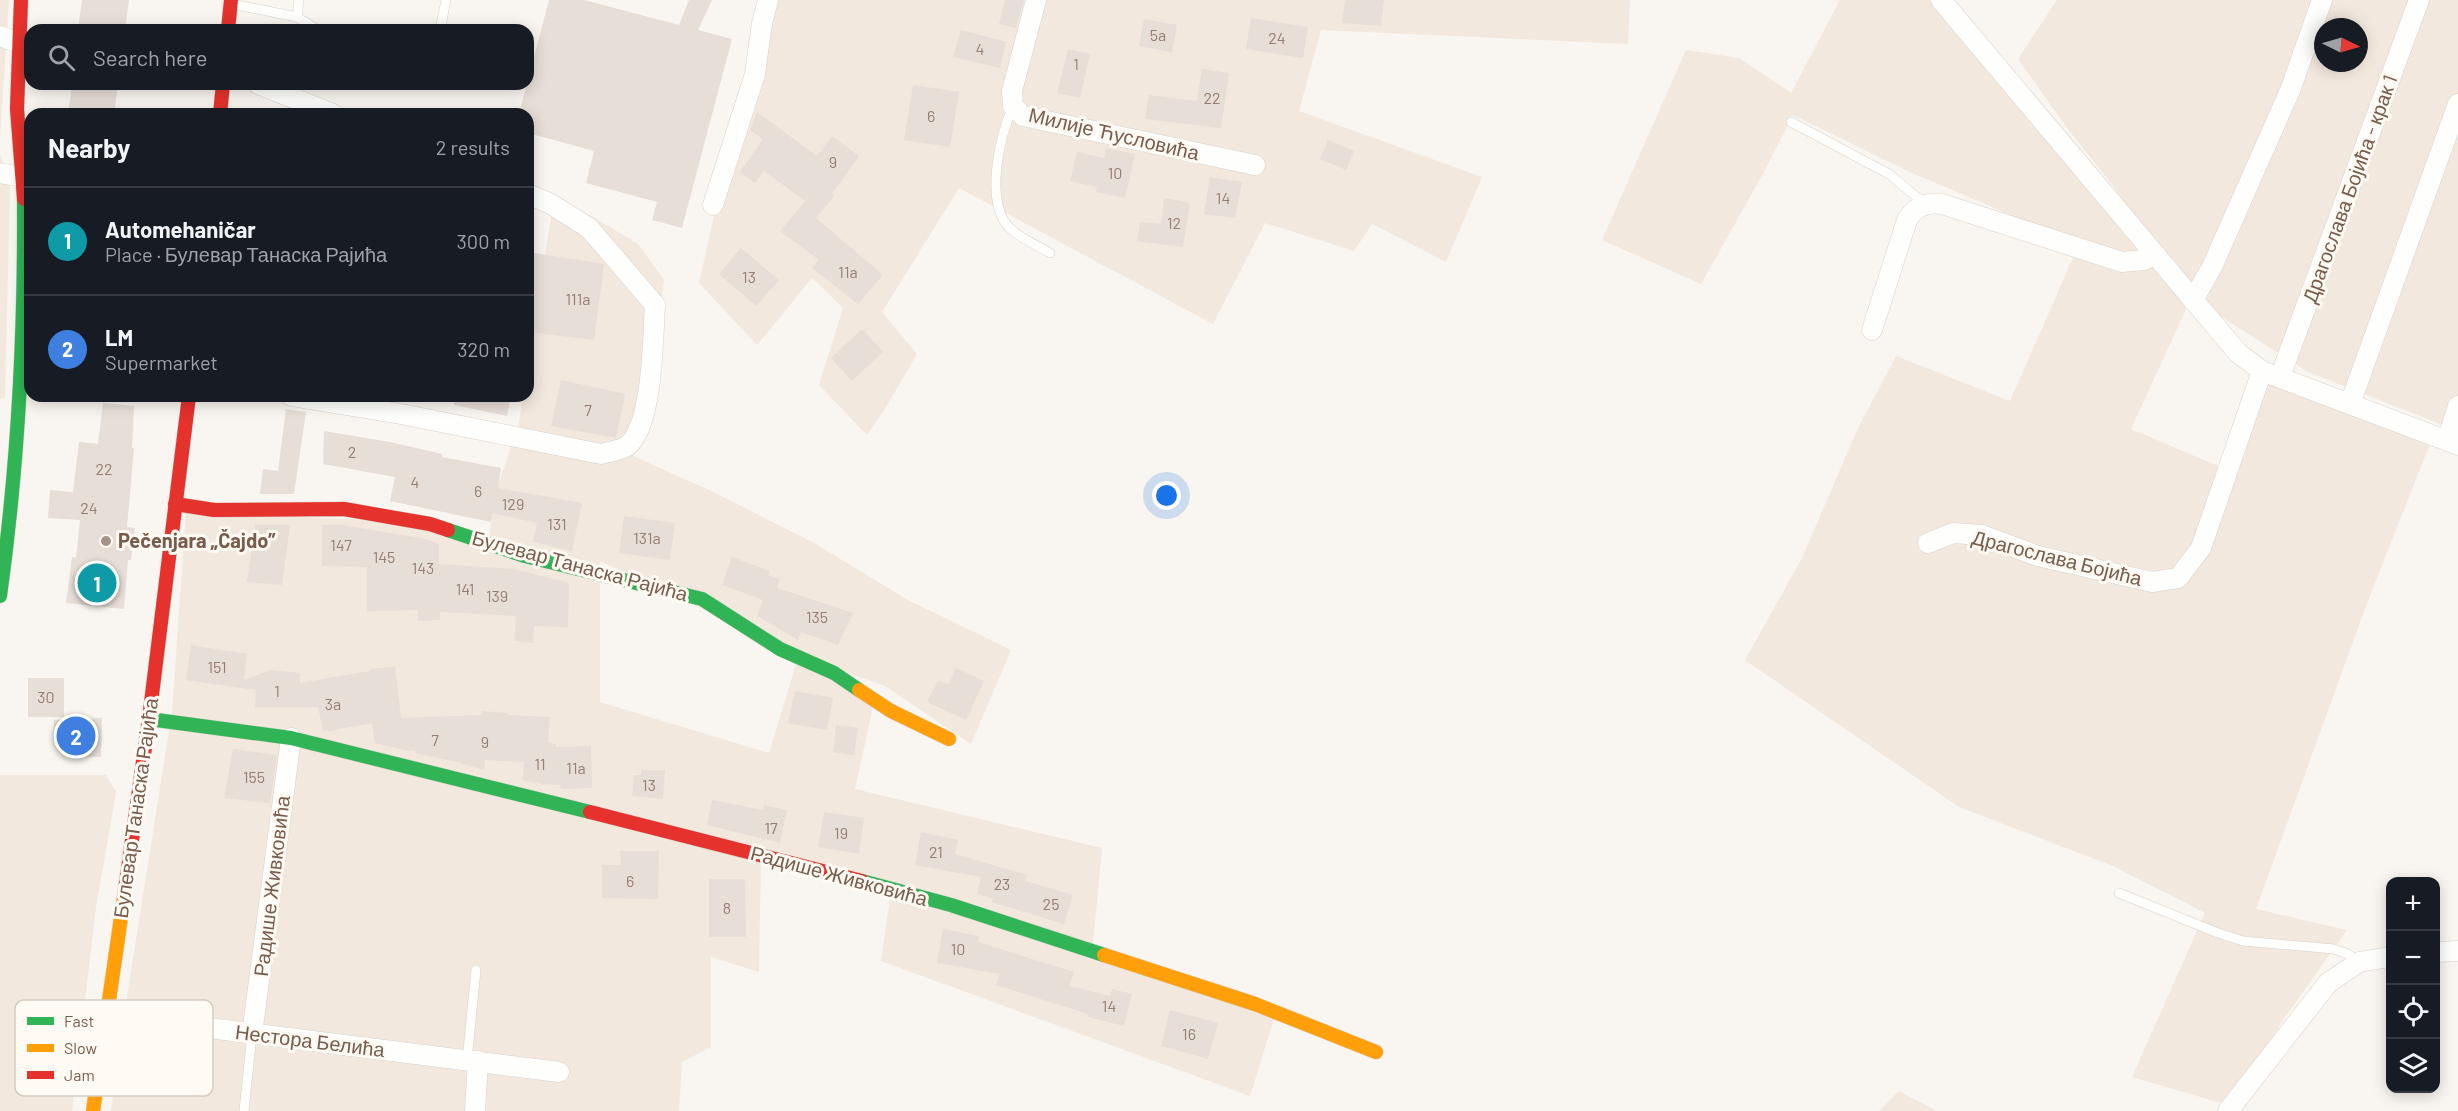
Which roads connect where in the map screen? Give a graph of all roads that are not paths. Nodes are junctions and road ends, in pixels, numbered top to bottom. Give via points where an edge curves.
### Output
1 (21, 0) edge
2 (299, 0) edge
3 (446, 0) edge
4 (768, 0) edge
5 (1036, 0) edge
6 (1941, 0) edge
7 (2322, 0) edge
8 (2419, 0) edge
9 (230, 2) edge
10 (297, 17) junction
11 (228, 24) edge
12 (308, 24) edge
13 (441, 24) edge
14 (0, 36) edge
15 (19, 43) junction
16 (222, 90) edge
17 (273, 90) edge
18 (2458, 104) edge
19 (1013, 106) junction
20 (221, 108) edge
21 (318, 108) edge
22 (1791, 122) dead end
23 (24, 157) edge
24 (1255, 165) dead end
25 (0, 173) edge
26 (24, 177) edge
27 (534, 197) edge
28 (1925, 204) junction
29 (713, 205) dead end
30 (24, 230) edge
31 (1050, 253) dead end
32 (2155, 254) junction
33 (2193, 300) junction
34 (1872, 330) dead end
35 (2271, 374) junction
36 (188, 402) edge
37 (328, 402) edge
38 (2350, 404) junction
39 (2458, 406) edge
40 (9, 410) edge
41 (2452, 443) edge
42 (176, 504) junction
43 (1928, 543) dead end
44 (0, 596) edge
45 (149, 718) junction
46 (291, 738) junction
47 (950, 739) dead end
48 (2119, 893) dead end
49 (2458, 951) edge
50 (2440, 952) edge
51 (2386, 958) edge
52 (2360, 962) junction
53 (476, 970) dead end
54 (108, 1000) edge
55 (213, 1029) edge
56 (252, 1034) junction
57 (1376, 1052) dead end
58 (472, 1060) junction
59 (559, 1072) dead end
60 (95, 1096) edge
61 (93, 1111) edge
62 (244, 1111) edge
63 (475, 1111) edge
64 (2228, 1111) edge

1 - 15 street
2 - 10 lane
3 - 13 lane
4 - 29 street via 754,74
5 - 19 street, Милије Ћусловића via 1012,91
6 - 32 street
7 - 33 street via 2291,88 2212,267
8 - 35 street, Драгослава Бојића - крак 1
9 - 10 lane
9 - 11 street
10 - 12 lane
14 - 15 street
15 - 23 street via 17,110
16 - 20 street
17 - 21 street
18 - 38 street
19 - 24 street, Милије Ћусловића via 1029,118
19 - 31 lane via 1004,126 998,161 1000,211 1016,233
22 - 28 lane via 1889,174
25 - 26 street
27 - 37 street via 589,228 655,305 650,389 636,435 627,446 601,454
28 - 32 street via 1942,204 2122,262 2144,260
28 - 34 street via 1907,220
30 - 40 street
32 - 33 street
33 - 35 street via 2238,353
35 - 38 street
35 - 43 street, Драгослава Бојића via 2201,548 2178,579 2141,580 2038,556 1982,535 1953,533
36 - 42 street, Булевар Танаска Рајића
38 - 41 street
39 - 41 street
40 - 44 street via 12,510
42 - 45 street, Булевар Танаска Рајића
42 - 47 street, Булевар Танаска Рајића via 214,510 344,509 409,520 525,556 702,599 780,649 834,674 891,711
45 - 46 street, Радише Живковића
45 - 54 street, Булевар Танаска Рајића
46 - 56 street, Радише Живковића
46 - 57 street, Радише Живковића via 951,905 1255,1004
48 - 52 lane via 2243,941 2334,949
49 - 50 street
51 - 52 street
52 - 64 street via 2328,983
53 - 58 lane
55 - 56 street, Нестора Белића
56 - 58 street, Нестора Белића
56 - 62 lane
58 - 59 street, Нестора Белића
58 - 63 street
60 - 61 street, Булевар Танаска Рајића

